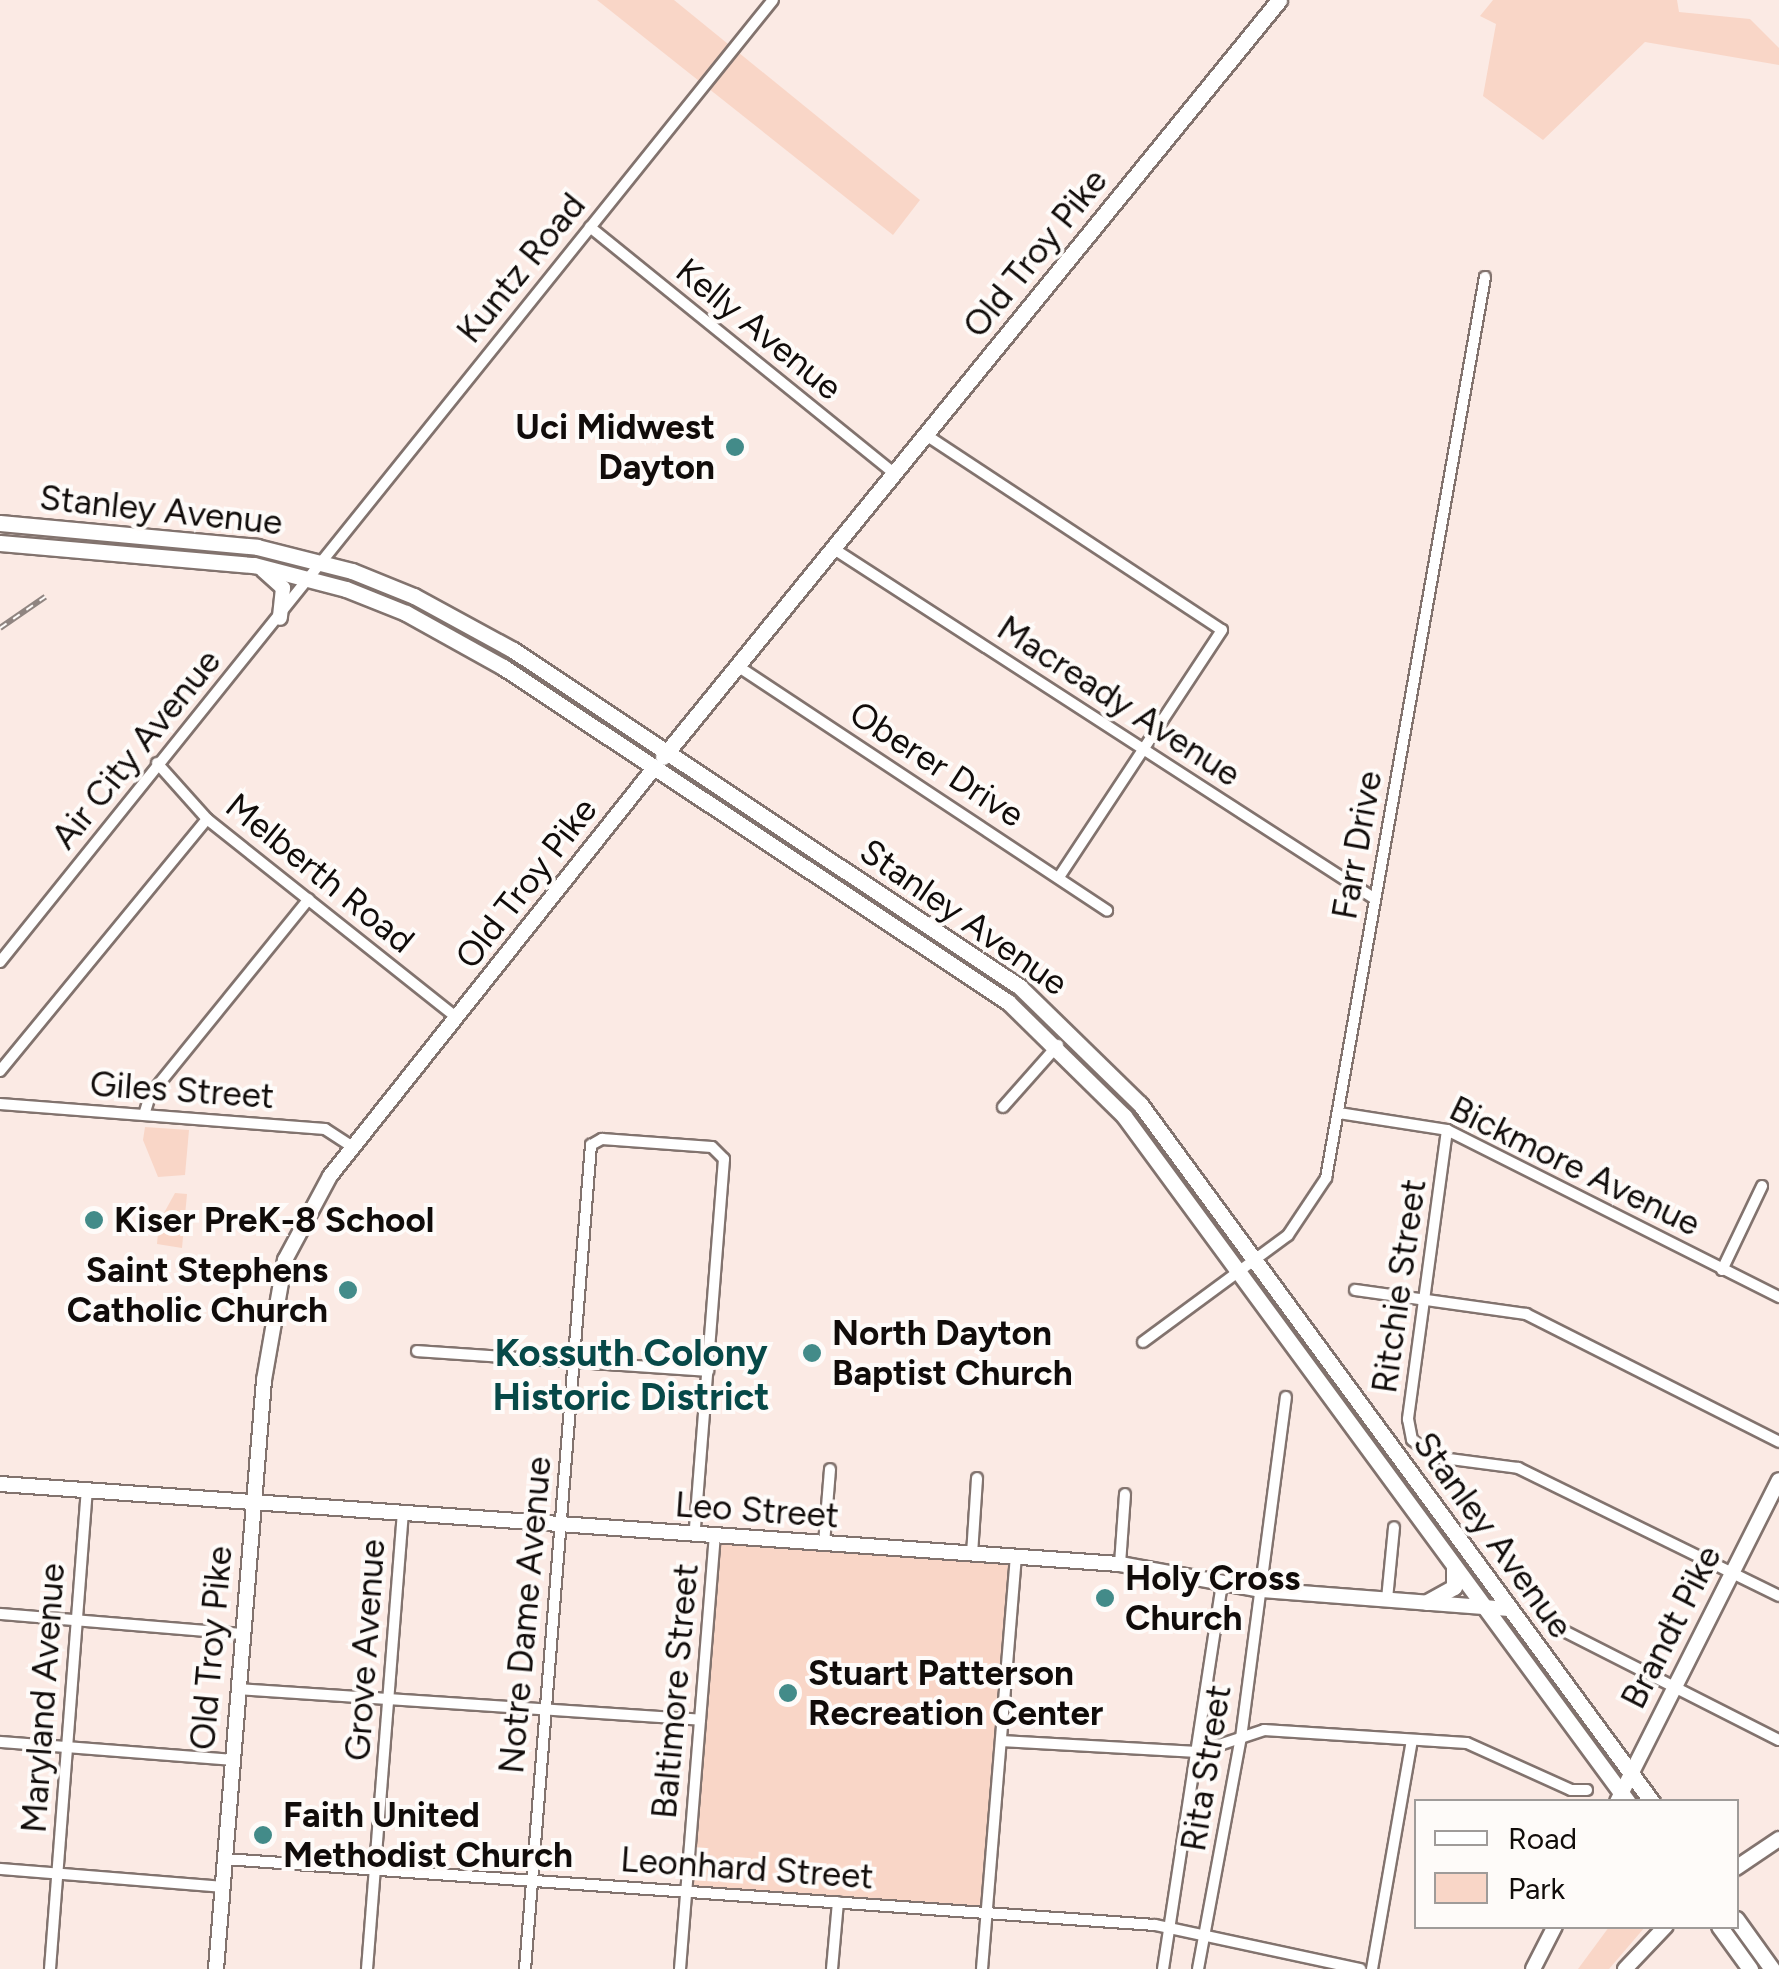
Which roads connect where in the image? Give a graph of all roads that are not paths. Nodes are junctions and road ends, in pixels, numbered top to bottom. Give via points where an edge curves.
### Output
1 (773, 0) edge
2 (1279, 0) edge
3 (590, 227) junction
4 (1485, 277) dead end
5 (926, 435) junction
6 (894, 474) junction
7 (0, 523) edge
8 (0, 542) edge
9 (834, 548) junction
10 (254, 566) junction
11 (315, 571) junction
12 (280, 618) junction
13 (736, 665) junction
14 (1144, 749) junction
15 (666, 752) junction
16 (157, 763) junction
17 (655, 767) junction
18 (207, 819) junction
19 (1059, 878) junction
20 (309, 899) junction
21 (1375, 899) junction
22 (1107, 910) dead end
23 (0, 962) edge
24 (457, 1018) junction
25 (1058, 1045) junction
26 (0, 1071) edge
27 (0, 1104) edge
28 (1003, 1107) dead end
29 (1340, 1113) junction
30 (144, 1114) junction
31 (1447, 1130) junction
32 (353, 1148) junction
33 (722, 1154) joint
34 (1762, 1186) dead end
35 (1254, 1260) junction
36 (1722, 1270) junction
37 (1238, 1272) junction
38 (1355, 1290) dead end
39 (1779, 1297) edge
40 (1426, 1302) junction
41 (1143, 1342) dead end
42 (417, 1351) dead end
43 (573, 1362) junction
44 (708, 1372) junction
45 (1286, 1397) dead end
46 (1779, 1442) edge
47 (830, 1469) dead end
48 (977, 1478) dead end
49 (1779, 1480) edge
50 (0, 1484) edge
51 (87, 1492) junction
52 (1124, 1494) dead end
53 (253, 1506) junction
54 (403, 1516) junction
55 (560, 1526) junction
56 (1394, 1527) dead end
57 (694, 1536) junction
58 (714, 1537) junction
59 (824, 1544) junction
60 (972, 1554) junction
61 (1016, 1557) junction
62 (1120, 1564) junction
63 (1454, 1566) junction
64 (1731, 1574) junction
65 (1222, 1582) junction
66 (1262, 1590) junction
67 (1779, 1596) edge
68 (1387, 1599) junction
69 (1427, 1602) junction
70 (1484, 1607) junction
71 (1509, 1608) junction
72 (0, 1614) edge
73 (77, 1620) junction
74 (1562, 1630) dead end
75 (243, 1634) junction
76 (1674, 1687) junction
77 (238, 1689) junction
78 (388, 1699) junction
79 (546, 1710) junction
80 (700, 1720) junction
81 (1241, 1738) junction
82 (1412, 1740) junction
83 (1779, 1740) edge
84 (0, 1742) edge
85 (1001, 1742) junction
86 (67, 1747) junction
87 (1198, 1752) junction
88 (232, 1760) junction
89 (1631, 1773) junction
90 (1587, 1790) dead end
91 (1622, 1798) edge
92 (1650, 1799) edge
93 (1779, 1839) edge
94 (224, 1859) junction
95 (1739, 1866) edge
96 (0, 1869) edge
97 (375, 1869) junction
98 (57, 1873) junction
99 (532, 1880) junction
100 (222, 1888) junction
101 (686, 1892) junction
102 (838, 1902) junction
103 (987, 1912) junction
104 (1739, 1923) edge
105 (1170, 1929) junction
106 (1554, 1929) edge
107 (1663, 1929) edge
108 (1721, 1929) edge
109 (1205, 1935) junction
110 (50, 1969) edge
111 (216, 1969) edge
112 (367, 1969) edge
113 (525, 1969) edge
114 (680, 1969) edge
115 (832, 1969) edge
116 (982, 1969) edge
117 (1163, 1969) edge
118 (1198, 1969) edge
119 (1360, 1969) edge
120 (1372, 1969) edge
121 (1534, 1969) edge
122 (1625, 1969) edge
123 (1750, 1969) edge
124 (1772, 1969) edge

1 - 3 street, Kuntz Road
2 - 5 main road, Old Troy Pike
3 - 6 street, Kelly Avenue
3 - 11 street, Kuntz Road
4 - 21 street, Farr Drive
5 - 6 main road, Old Troy Pike
5 - 14 street via 1222,630
6 - 9 main road, Old Troy Pike
7 - 11 main road, Stanley Avenue via 204,538
8 - 10 main road, Stanley Avenue
9 - 13 main road, Old Troy Pike
9 - 14 street, Macready Avenue
10 - 11 main road, Stanley Avenue
10 - 12 main road via 280,583
11 - 12 street, Air City Avenue
11 - 15 main road, Stanley Avenue via 414,596 513,650
11 - 17 main road, Stanley Avenue via 503,666
12 - 16 street, Air City Avenue
13 - 15 main road, Old Troy Pike
13 - 19 street, Oberer Drive
14 - 19 street
14 - 21 street, Macready Avenue
15 - 17 main road, Old Troy Pike
15 - 35 main road, Stanley Avenue via 1020,987 1140,1104
16 - 18 street, Melberth Road
16 - 23 street, Air City Avenue
17 - 24 main road, Old Troy Pike
17 - 25 main road, Stanley Avenue via 964,972
18 - 20 street, Melberth Road
18 - 26 street
19 - 22 street, Oberer Drive
20 - 24 street, Melberth Road
20 - 30 street via 150,1094
21 - 29 street, Farr Drive
24 - 32 main road, Old Troy Pike
25 - 28 street
25 - 37 main road, Stanley Avenue via 1124,1116
27 - 30 street, Giles Street
29 - 31 street, Bickmore Avenue
29 - 35 street, Farr Drive via 1331,1162 1311,1208
30 - 32 street, Giles Street via 324,1129
31 - 36 street, Bickmore Avenue
31 - 40 street, Ritchie Street
32 - 53 main road, Old Troy Pike via 312,1203 276,1288
33 - 43 street, Notre Dame Avenue via 602,1139 590,1146
33 - 44 street, Baltimore Street
34 - 36 street
35 - 37 street, Farr Drive
35 - 71 main road, Stanley Avenue
36 - 39 street, Bickmore Avenue
37 - 41 street, Farr Drive
37 - 63 main road, Stanley Avenue
38 - 40 street
40 - 46 street via 1526,1314
40 - 64 street, Ritchie Street via 1408,1419 1418,1448 1518,1468
42 - 43 street
43 - 44 street
43 - 55 street, Notre Dame Avenue
44 - 57 street, Baltimore Street
45 - 66 street, Rita Street
47 - 59 street
48 - 60 street
49 - 64 main road, Brandt Pike
50 - 51 main road, Leo Street
51 - 53 main road, Leo Street
51 - 73 street, Maryland Avenue
52 - 62 street
53 - 54 main road, Leo Street
53 - 75 main road, Old Troy Pike
54 - 55 main road, Leo Street
54 - 78 street, Grove Avenue
55 - 57 main road, Leo Street
55 - 79 street, Notre Dame Avenue
56 - 68 street
57 - 58 main road, Leo Street
58 - 59 main road, Leo Street
58 - 80 street, Baltimore Street
59 - 60 main road, Leo Street
60 - 61 main road, Leo Street
61 - 62 main road, Leo Street
61 - 85 street
62 - 65 main road, Leo Street
63 - 69 main road via 1454,1587
63 - 70 main road, Stanley Avenue
64 - 67 street
64 - 76 main road, Brandt Pike
65 - 66 main road, Leo Street
65 - 87 street, Rita Street
66 - 68 main road, Leo Street
66 - 81 street, Rita Street
68 - 69 main road, Leo Street
69 - 70 main road, Leo Street
70 - 71 main road, Leo Street
70 - 91 main road, Stanley Avenue
71 - 89 main road, Stanley Avenue
72 - 73 street
73 - 75 street
73 - 86 street, Maryland Avenue
74 - 76 street
75 - 77 main road, Old Troy Pike
76 - 83 street
76 - 89 main road, Brandt Pike
77 - 78 street
77 - 88 main road, Old Troy Pike
78 - 79 street
78 - 97 street, Grove Avenue
79 - 80 street
79 - 99 street, Notre Dame Avenue
80 - 101 street, Baltimore Street
81 - 82 street via 1264,1730
81 - 87 street
81 - 109 street, Rita Street
82 - 90 street via 1482,1746 1571,1790
82 - 120 street
84 - 86 street
85 - 87 street
85 - 103 street
86 - 88 street
86 - 98 street, Maryland Avenue
87 - 105 street, Rita Street
88 - 94 main road, Old Troy Pike
89 - 91 main road, Brandt Pike
89 - 92 main road, Stanley Avenue
93 - 95 main road
94 - 97 street, Leonhard Street
94 - 100 main road, Old Troy Pike
96 - 98 street
97 - 99 street, Leonhard Street
97 - 112 street, Grove Avenue
98 - 100 street
98 - 110 street, Maryland Avenue
99 - 101 street, Leonhard Street
99 - 113 street, Notre Dame Avenue
100 - 111 main road, Old Troy Pike
101 - 102 street, Leonhard Street
101 - 114 street, Baltimore Street
102 - 103 street, Leonhard Street
102 - 115 street
103 - 105 street, Leonhard Street
103 - 116 street
104 - 124 main road
105 - 109 street, Leonhard Street
105 - 117 street, Rita Street
106 - 121 main road
107 - 122 main road
108 - 123 main road
109 - 118 street, Rita Street
109 - 119 street, Leonhard Street

